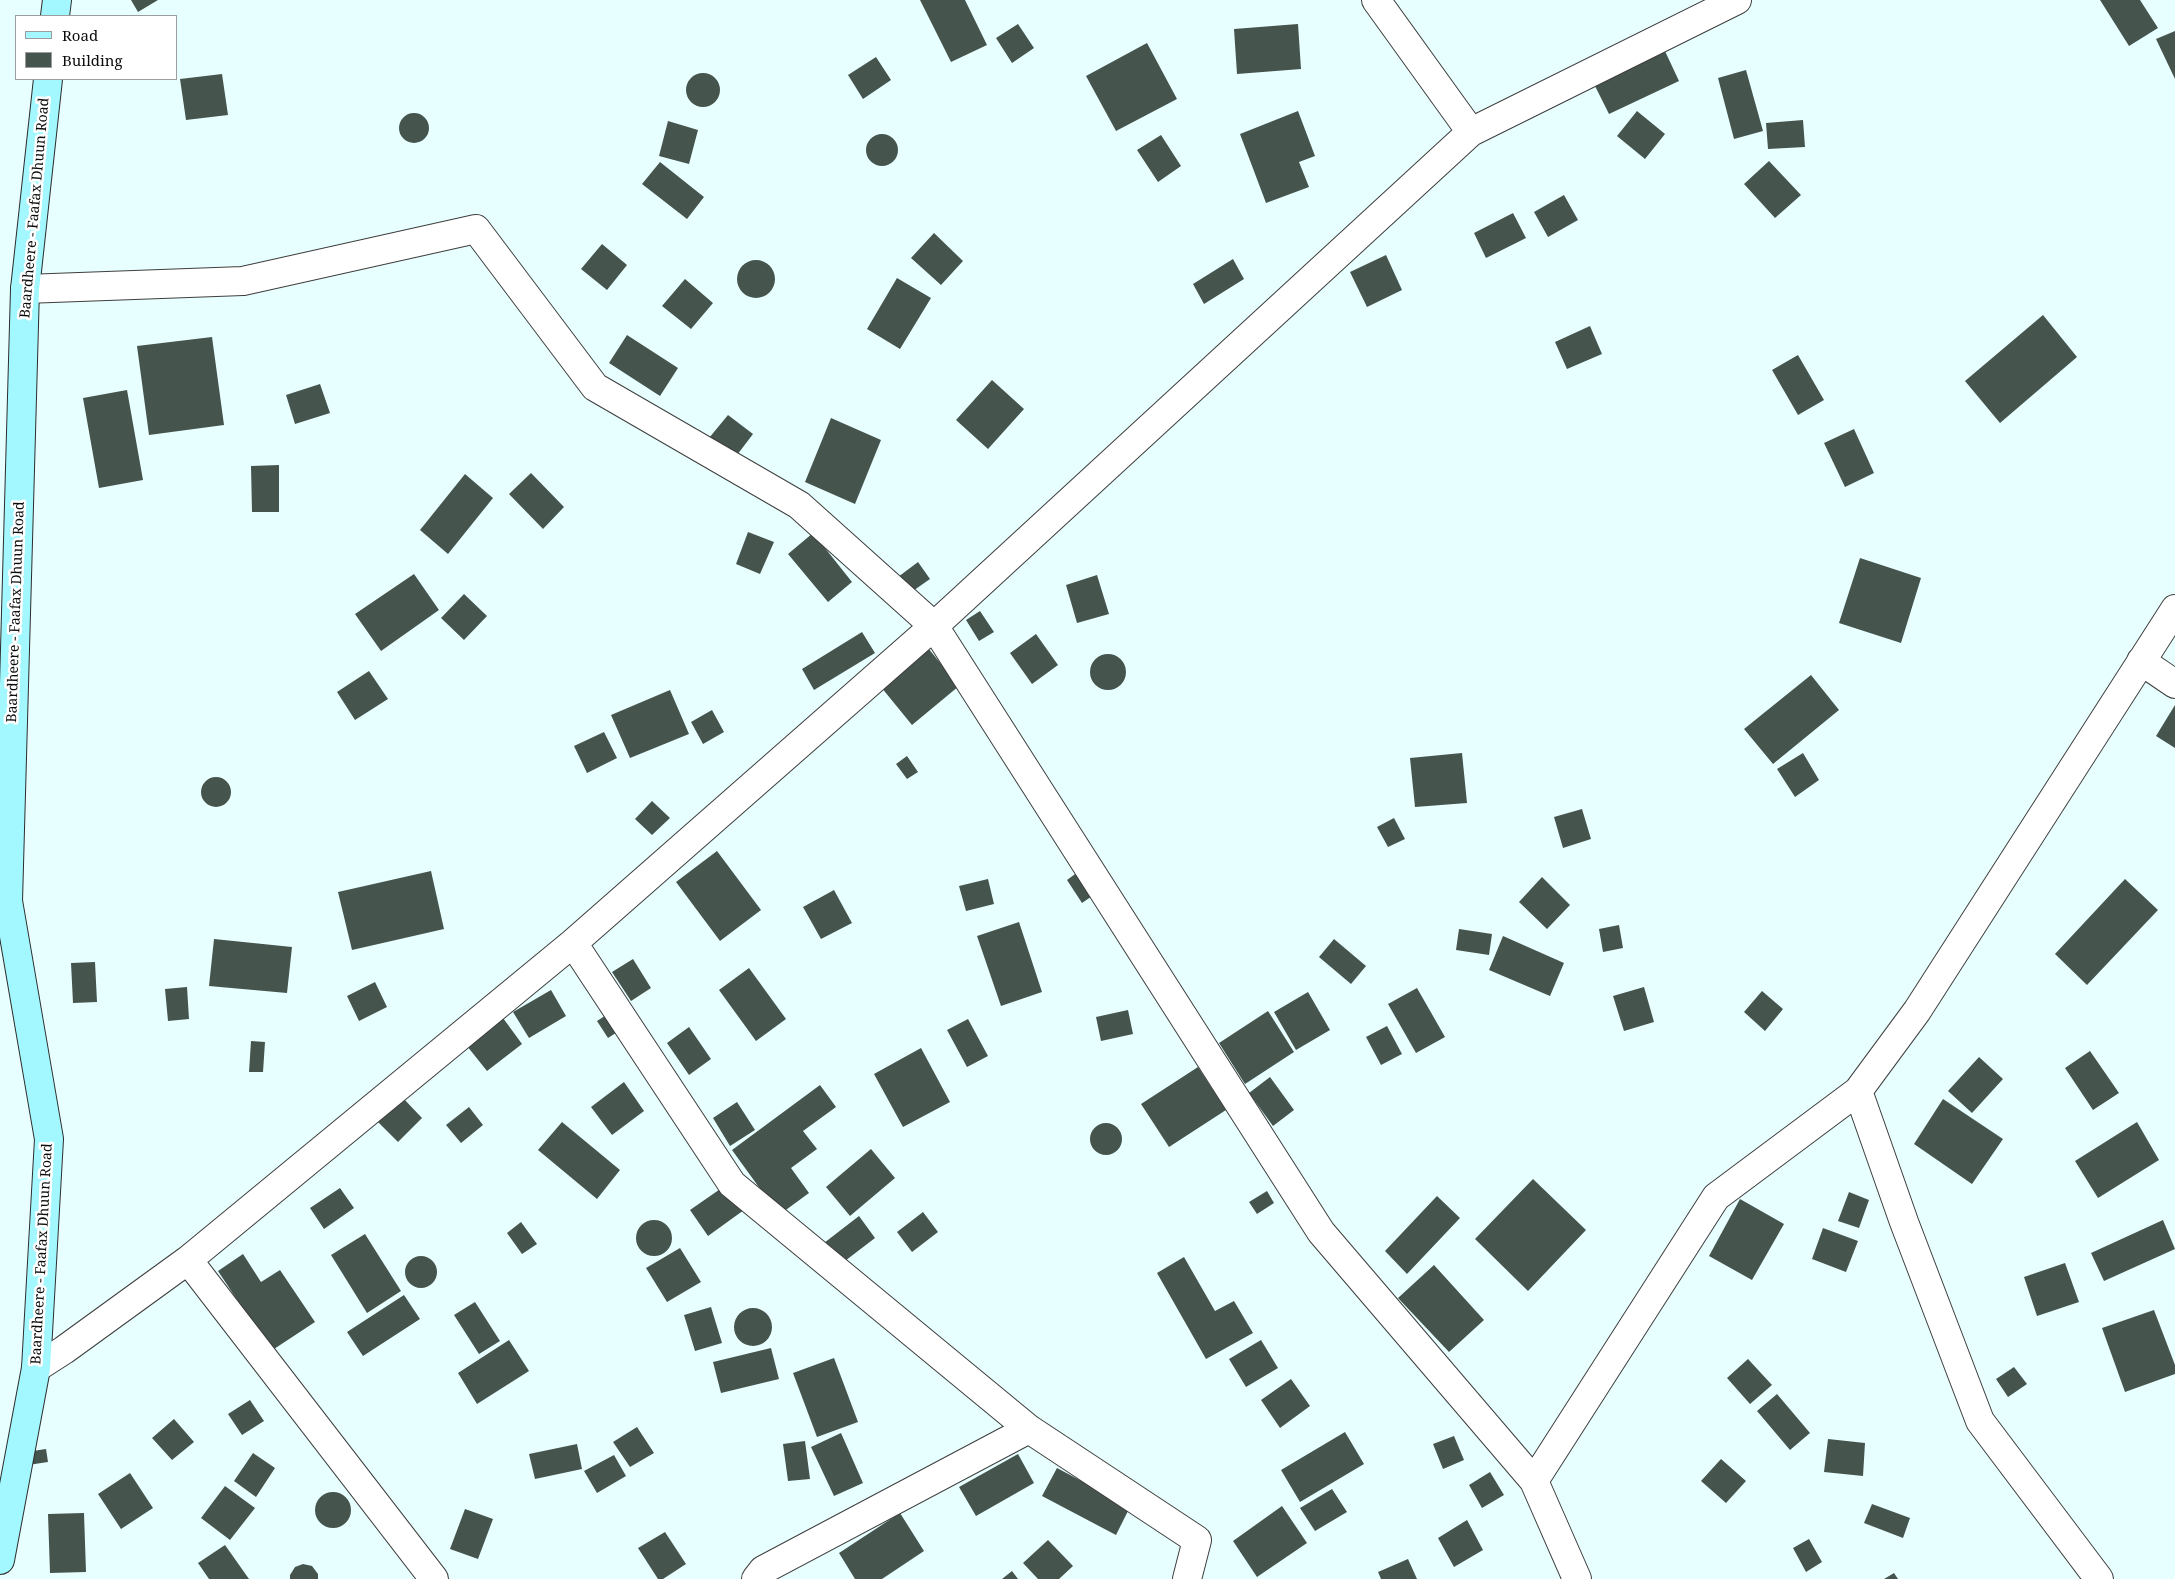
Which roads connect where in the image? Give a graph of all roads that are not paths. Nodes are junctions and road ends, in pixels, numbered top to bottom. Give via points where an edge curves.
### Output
1 (56, 0) edge
2 (1376, 0) edge
3 (1737, 0) edge
4 (55, 15) edge
5 (48, 80) edge
6 (1471, 132) junction
7 (25, 289) junction
8 (2175, 609) edge
9 (934, 626) junction
10 (2141, 661) junction
11 (2175, 684) edge
12 (4, 900) edge
13 (573, 943) junction
14 (1858, 1091) junction
15 (188, 1260) junction
16 (36, 1368) junction
17 (1029, 1430) junction
18 (1534, 1481) junction
19 (0, 1560) edge
20 (434, 1579) edge
21 (756, 1579) edge
22 (1187, 1579) edge
23 (1577, 1579) edge
24 (2099, 1579) edge

1 - 4 main road
2 - 6 street
3 - 6 street
5 - 7 main road, Baardheere - Faafax Dhuun Road
6 - 9 street
7 - 9 street via 243,280 476,229 595,387 799,505
7 - 12 main road, Baardheere - Faafax Dhuun Road
8 - 10 street
9 - 13 street
9 - 18 street via 1322,1232
10 - 11 street
10 - 14 street via 1917,1011
12 - 16 main road, Baardheere - Faafax Dhuun Road via 49,1139
13 - 15 street
13 - 17 street via 732,1184
14 - 18 street via 1716,1197
14 - 24 street via 1980,1421
15 - 16 street
15 - 20 street
16 - 19 main road, Baardheere - Faafax Dhuun Road
17 - 21 street via 763,1570
17 - 22 street via 1197,1540
18 - 23 street

